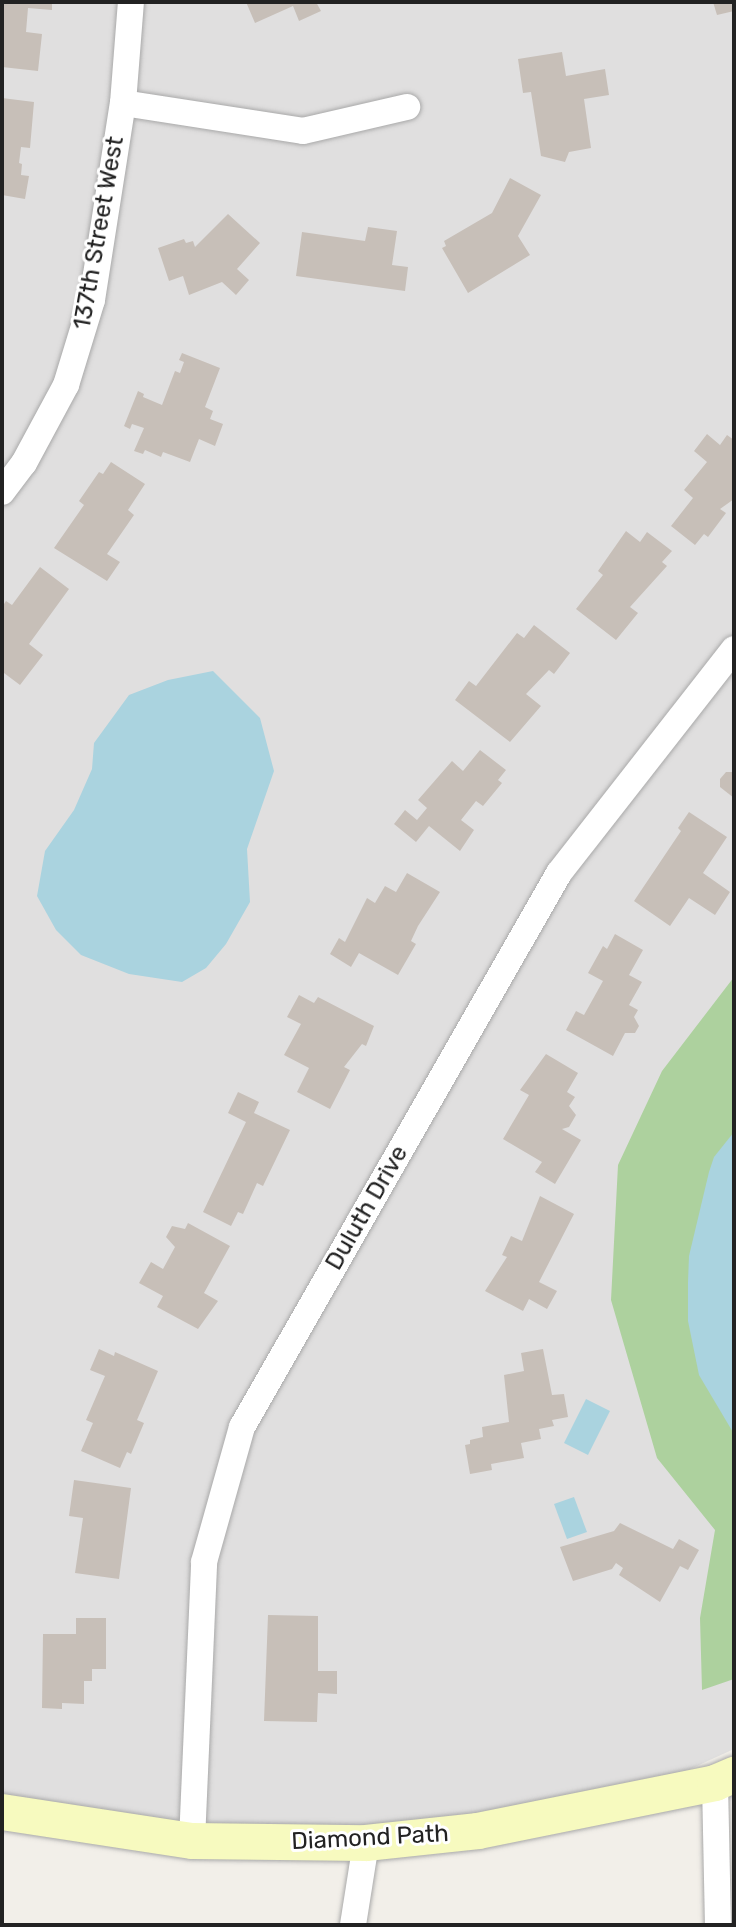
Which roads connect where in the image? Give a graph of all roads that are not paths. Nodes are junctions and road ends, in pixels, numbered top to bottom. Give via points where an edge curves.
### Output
1 (131, 2) edge
2 (123, 103) junction
3 (407, 107) dead end
4 (2, 492) edge
5 (734, 649) edge
6 (724, 1779) edge
7 (2, 1812) edge
8 (192, 1841) junction
9 (366, 1843) junction
10 (353, 1925) edge
11 (718, 1925) edge

1 - 2 street, 137th Street West
2 - 3 street via 303,131
2 - 4 street, 137th Street West via 92,300 66,385
5 - 8 street, Duluth Drive via 559,873 242,1427 204,1562
6 - 9 street, Diamond Path via 478,1831
6 - 11 street
7 - 8 street, Diamond Path
8 - 9 street, Diamond Path
9 - 10 street

